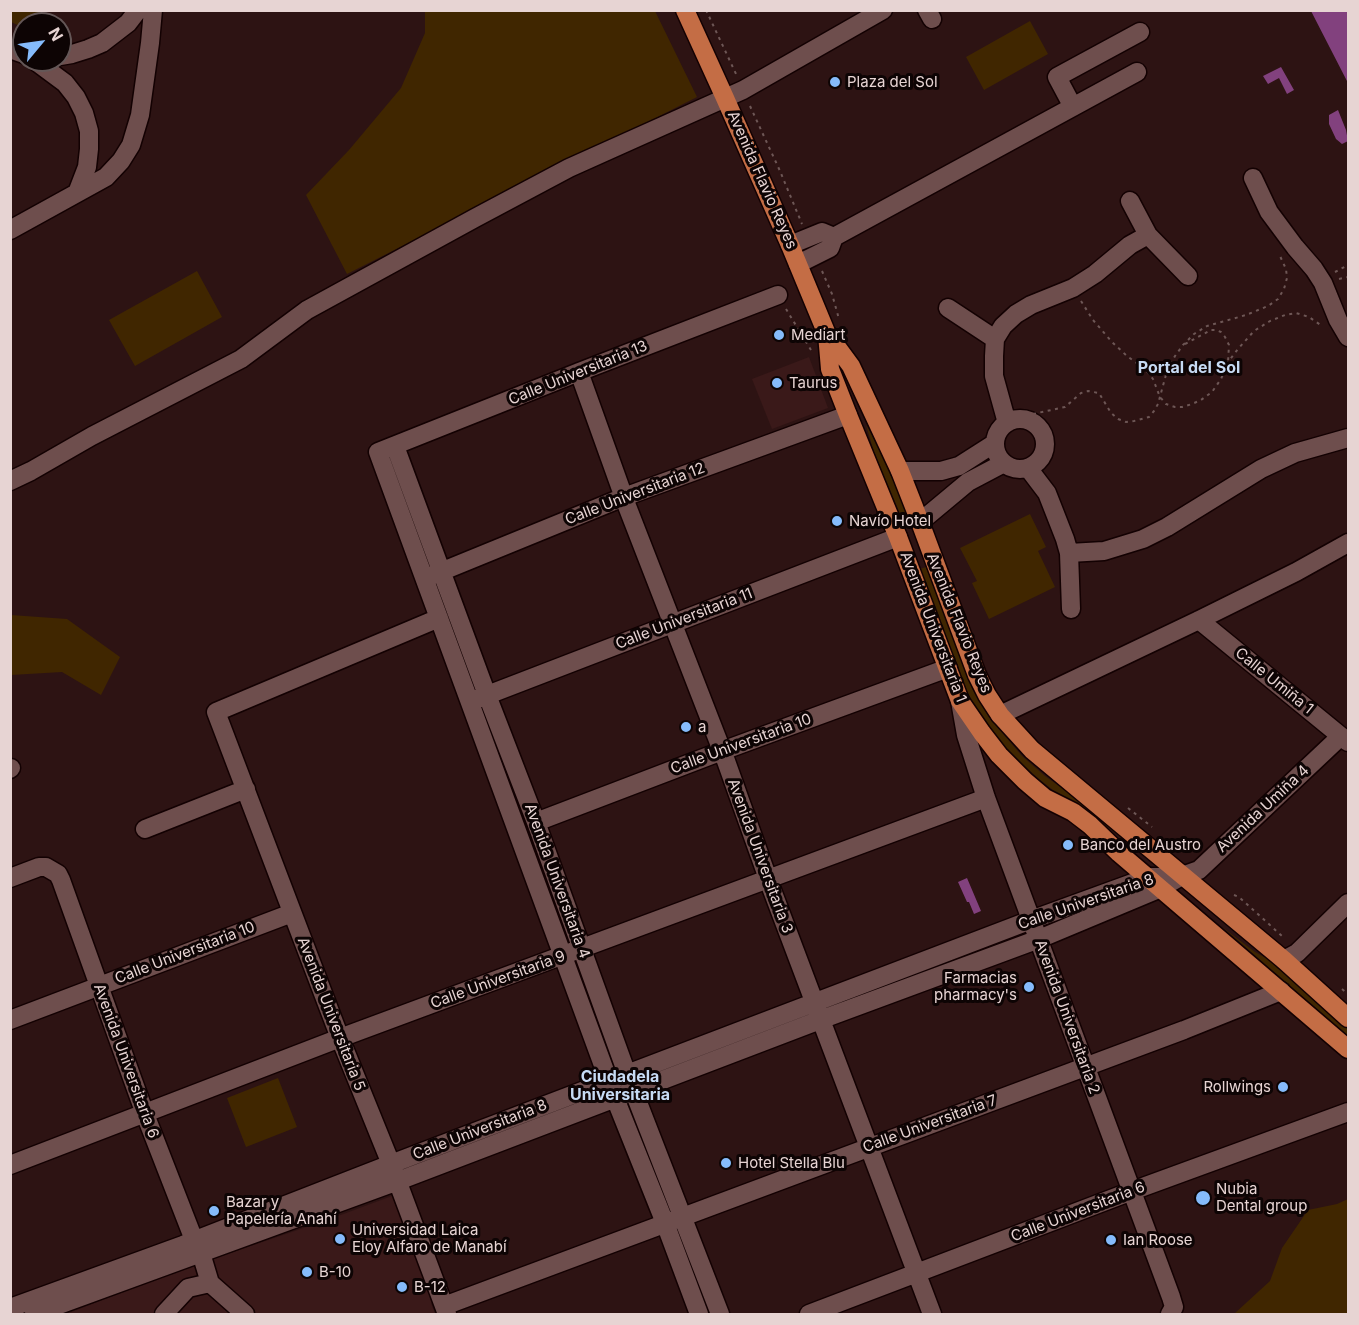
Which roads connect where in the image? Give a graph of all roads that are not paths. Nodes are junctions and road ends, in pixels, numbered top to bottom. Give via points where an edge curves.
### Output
1 (138, 10) edge
2 (153, 10) edge
3 (685, 10) edge
4 (883, 10) edge
5 (1140, 32) dead end
6 (72, 54) edge
7 (50, 72) edge
8 (1137, 72) dead end
9 (725, 98) junction
10 (1073, 107) junction
11 (1253, 178) dead end
12 (77, 193) junction
13 (1130, 201) dead end
14 (10, 231) edge
15 (1148, 235) junction
16 (834, 237) junction
17 (790, 245) junction
18 (798, 264) junction
19 (1188, 276) dead end
20 (778, 295) road end
21 (948, 308) dead end
22 (826, 332) junction
23 (1348, 337) edge
24 (995, 339) junction
25 (579, 372) junction
26 (848, 415) junction
27 (1007, 423) junction
28 (1348, 438) edge
29 (995, 443) junction
30 (386, 449) junction
31 (1004, 463) junction
32 (1028, 468) junction
33 (900, 471) junction
34 (963, 474) junction
35 (10, 481) edge
36 (624, 497) junction
37 (920, 522) junction
38 (898, 537) junction
39 (1348, 543) edge
40 (1069, 553) junction
41 (442, 571) junction
42 (424, 578) junction
43 (1071, 609) dead end
44 (439, 618) junction
45 (1199, 620) junction
46 (672, 623) junction
47 (948, 668) junction
48 (479, 698) junction
49 (960, 701) junction
50 (1000, 715) junction
51 (1345, 739) edge
52 (722, 751) junction
53 (246, 789) junction
54 (986, 798) junction
55 (145, 829) dead end
56 (538, 829) junction
57 (522, 843) junction
58 (1182, 876) junction
59 (10, 878) edge
60 (768, 879) junction
61 (1155, 883) junction
62 (1348, 903) edge
63 (292, 913) junction
64 (1031, 921) junction
65 (1039, 939) junction
66 (582, 948) junction
67 (563, 955) junction
68 (1284, 960) junction
69 (918, 964) junction
70 (924, 981) junction
71 (99, 986) junction
72 (1281, 991) junction
73 (817, 1011) junction
74 (1348, 1018) edge
75 (10, 1020) edge
76 (340, 1038) junction
77 (1348, 1049) edge
78 (1085, 1066) junction
79 (631, 1082) junction
80 (612, 1089) junction
81 (1348, 1112) edge
82 (145, 1114) junction
83 (868, 1147) junction
84 (10, 1165) edge
85 (394, 1172) junction
86 (1132, 1191) junction
87 (682, 1216) junction
88 (665, 1223) junction
89 (191, 1249) junction
90 (916, 1275) junction
91 (210, 1283) junction
92 (188, 1288) junction
93 (1171, 1306) edge
94 (10, 1308) edge
95 (446, 1310) edge
96 (34, 1314) edge
97 (164, 1314) edge
98 (245, 1314) edge
99 (699, 1314) edge
100 (720, 1314) edge
101 (809, 1314) edge
102 (932, 1314) edge

1 - 6 street via 102,43
2 - 12 street via 140,115 131,145 106,177
3 - 9 main road, Avenida Flavio Reyes
4 - 9 street
5 - 10 street via 1057,77
7 - 12 street via 76,97 88,130 87,167
8 - 10 street
9 - 17 main road, Avenida Flavio Reyes
9 - 35 street via 569,168 306,310 240,359
10 - 16 street
11 - 23 street via 1269,212 1323,284
12 - 14 street
13 - 15 street
15 - 19 street
15 - 24 street via 1073,288 1016,314
16 - 17 street via 822,232
16 - 18 street via 830,248
17 - 18 main road, Avenida Flavio Reyes
18 - 22 main road, Avenida Flavio Reyes
20 - 25 street, Calle Universitaria 13
21 - 24 street
22 - 26 main road, Avenida Universitaria 1 via 830,369
22 - 33 main road, Avenida Flavio Reyes via 850,366
24 - 27 street via 994,376
25 - 30 street, Calle Universitaria 13
25 - 36 street, Avenida Universitaria 3
26 - 36 street, Calle Universitaria 12
26 - 38 main road, Avenida Universitaria 1
27 - 29 street
27 - 32 street via 1025,420 1042,432 1044,453
28 - 40 street via 1295,453 1260,469 1143,539 1104,551
29 - 31 street
29 - 34 street
30 - 41 street, Avenida Universitaria 4
30 - 42 street, Avenida Universitaria 4
31 - 32 street via 1018,469
31 - 34 street
32 - 40 street via 1047,493
33 - 34 street
33 - 37 main road, Avenida Flavio Reyes
34 - 37 street
36 - 41 street, Calle Universitaria 12
36 - 46 street, Avenida Universitaria 3
37 - 50 main road, Avenida Flavio Reyes via 977,675
38 - 46 street, Calle Universitaria 11
38 - 47 main road, Avenida Universitaria 1
39 - 45 street
40 - 43 street
41 - 42 street, Calle Universitaria 12
41 - 48 street, Avenida Universitaria 4
42 - 44 street, Avenida Universitaria 4
44 - 48 street, Avenida Universitaria 4
44 - 53 street, Avenida Universitaria 5 via 216,712
45 - 50 street
45 - 51 street, Calle Umiña 1
46 - 48 street, Calle Universitaria 11
46 - 52 street, Avenida Universitaria 3
47 - 49 main road, Avenida Universitaria 1
47 - 52 street, Calle Universitaria 10
48 - 56 street, Avenida Universitaria 4
48 - 57 street, Avenida Universitaria 4
49 - 54 street, Avenida Universitaria 2 via 966,735
49 - 61 main road, Avenida Universitaria 1 via 999,755 1025,781 1045,798 1073,812
50 - 58 main road, Avenida Flavio Reyes via 1032,750
51 - 58 street, Avenida Umiña 4 via 1199,870
52 - 56 street, Calle Universitaria 10
52 - 60 street, Avenida Universitaria 3
53 - 55 street
53 - 63 street, Avenida Universitaria 5
54 - 60 street, Calle Universitaria 9
54 - 64 street, Avenida Universitaria 2
56 - 57 street, Calle Universitaria 10
56 - 66 street, Avenida Universitaria 4
57 - 67 street, Avenida Universitaria 4
58 - 61 street, Calle Universitaria 8
58 - 68 main road, Avenida Flavio Reyes
59 - 71 street, Avenida Universitaria 6 via 39,867 58,874
60 - 66 street, Calle Universitaria 9
60 - 73 street, Avenida Universitaria 3
61 - 64 street, Calle Universitaria 8
61 - 65 street, Calle Universitaria 8
61 - 72 main road, Avenida Universitaria 1
62 - 68 street via 1297,953
63 - 71 street, Calle Universitaria 10
63 - 76 street, Avenida Universitaria 5
64 - 65 street, Avenida Universitaria 2
64 - 69 street, Calle Universitaria 8
65 - 70 street, Calle Universitaria 8
65 - 78 street, Avenida Universitaria 2
66 - 67 street, Calle Universitaria 9
66 - 79 street, Avenida Universitaria 4
67 - 76 street, Calle Universitaria 9
67 - 80 street, Avenida Universitaria 4
68 - 74 main road, Avenida Flavio Reyes
69 - 70 street
69 - 73 street, Calle Universitaria 8
70 - 73 street, Calle Universitaria 8
71 - 75 street, Calle Universitaria 10
71 - 82 street, Avenida Universitaria 6
72 - 77 main road, Avenida Universitaria 1
72 - 78 street, Calle Universitaria 7
73 - 79 street, Calle Universitaria 8
73 - 83 street, Avenida Universitaria 3
76 - 82 street, Calle Universitaria 9
76 - 85 street, Avenida Universitaria 5
78 - 83 street, Calle Universitaria 7
78 - 86 street, Avenida Universitaria 2
79 - 80 street, Calle Universitaria 8
79 - 87 street, Avenida Universitaria 4
80 - 85 street, Calle Universitaria 8
80 - 88 street, Avenida Universitaria 4
81 - 86 street, Calle Universitaria 6
82 - 84 street, Calle Universitaria 9
82 - 89 street, Avenida Universitaria 6
83 - 87 street, Calle Universitaria 7
83 - 90 street, Avenida Universitaria 3
85 - 89 street, Calle Universitaria 8
85 - 95 street, Avenida Universitaria 5
86 - 90 street, Calle Universitaria 6
86 - 93 street, Avenida Universitaria 2
87 - 88 street, Calle Universitaria 7
87 - 100 street, Avenida Universitaria 4
88 - 95 street, Calle Universitaria 7
88 - 99 street, Avenida Universitaria 4
89 - 91 street
89 - 92 street
89 - 94 street, Calle Universitaria 8
89 - 96 street, Calle Universitaria 8
90 - 101 street, Calle Universitaria 6
90 - 102 street, Avenida Universitaria 3
91 - 92 street
91 - 98 street
92 - 97 street

